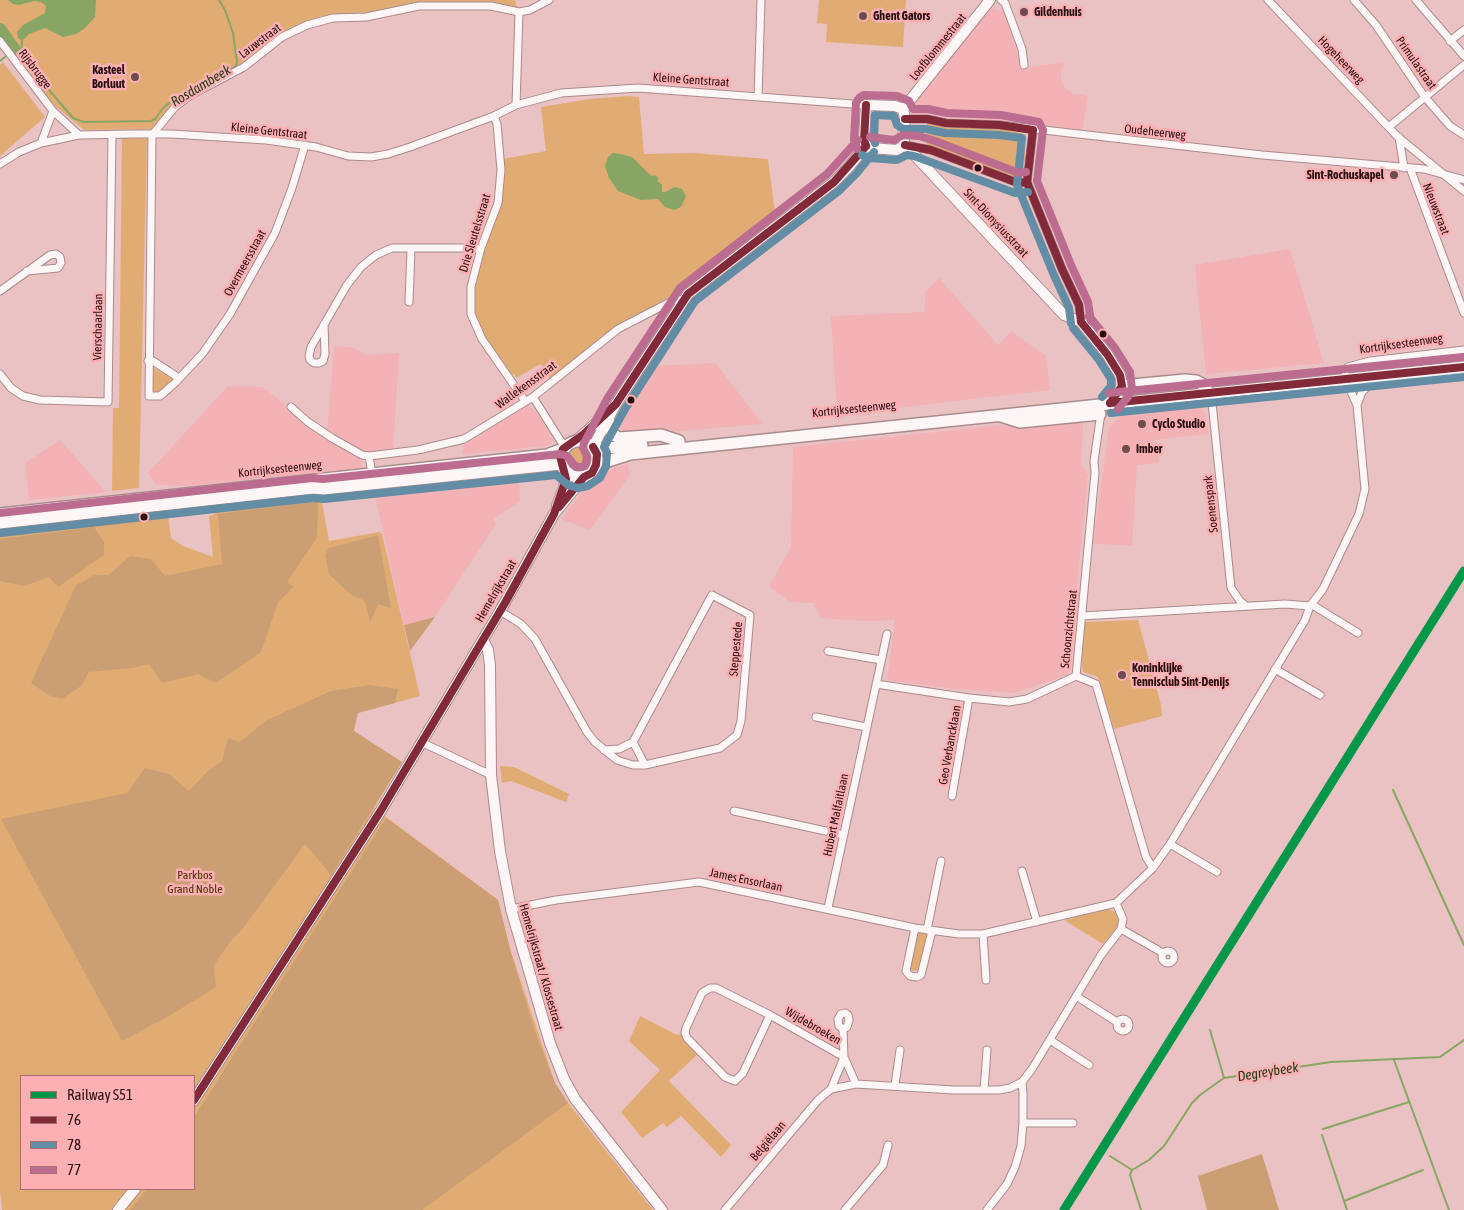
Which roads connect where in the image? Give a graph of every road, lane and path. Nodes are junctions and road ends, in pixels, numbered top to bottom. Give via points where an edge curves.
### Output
1 (549, 0) edge
2 (761, 0) edge
3 (990, 0) edge
4 (1001, 0) edge
5 (1268, 0) edge
6 (1354, 0) edge
7 (1416, 0) edge
8 (519, 12) junction
9 (1464, 30) edge
10 (0, 41) edge
11 (1450, 41) junction
12 (1464, 56) edge
13 (1464, 64) edge
14 (1024, 65) dead end
15 (1424, 96) junction
16 (758, 97) junction
17 (516, 105) junction
18 (866, 105) junction
19 (53, 111) junction
20 (904, 114) junction
21 (494, 116) junction
22 (1390, 126) junction
23 (1033, 130) junction
24 (152, 134) junction
25 (79, 135) junction
26 (112, 135) junction
27 (1464, 135) edge
28 (1398, 136) junction
29 (41, 143) junction
30 (305, 145) junction
31 (866, 146) junction
32 (906, 146) junction
33 (0, 164) edge
34 (1407, 168) junction
35 (1444, 174) junction
36 (1464, 180) edge
37 (1027, 182) junction
38 (1464, 191) edge
39 (481, 248) junction
40 (411, 250) junction
41 (27, 271) dead end
42 (0, 291) edge
43 (682, 301) junction
44 (408, 302) dead end
45 (1464, 313) edge
46 (1081, 322) junction
47 (324, 324) junction
48 (1464, 350) edge
49 (1464, 360) edge
50 (148, 361) junction
51 (1464, 366) edge
52 (1346, 369) junction
53 (0, 374) edge
54 (1464, 376) edge
55 (179, 378) junction
56 (1330, 381) junction
57 (1368, 386) junction
58 (1349, 387) junction
59 (1209, 390) junction
60 (1116, 395) junction
61 (533, 397) junction
62 (526, 402) junction
63 (616, 404) junction
64 (1357, 405) junction
65 (291, 408) dead end
66 (1100, 414) junction
67 (997, 415) junction
68 (608, 421) junction
69 (577, 440) junction
70 (678, 441) junction
71 (564, 448) junction
72 (594, 448) junction
73 (369, 456) junction
74 (596, 465) junction
75 (563, 468) junction
76 (372, 474) junction
77 (584, 477) junction
78 (0, 514) edge
79 (554, 514) junction
80 (0, 523) edge
81 (1246, 606) junction
82 (1310, 607) junction
83 (500, 611) junction
84 (1082, 616) junction
85 (1358, 633) dead end
86 (887, 634) dead end
87 (483, 640) junction
88 (828, 651) dead end
89 (882, 660) junction
90 (1276, 669) junction
91 (1076, 676) junction
92 (876, 684) junction
93 (1320, 695) dead end
94 (969, 698) junction
95 (816, 717) dead end
96 (866, 727) junction
97 (421, 742) junction
98 (633, 742) junction
99 (604, 750) junction
100 (645, 765) junction
101 (492, 775) junction
102 (952, 796) dead end
103 (734, 811) dead end
104 (844, 835) junction
105 (1170, 844) junction
106 (940, 861) dead end
107 (1152, 868) junction
108 (1022, 871) dead end
109 (1217, 872) dead end
110 (1113, 904) junction
111 (828, 908) junction
112 (511, 909) junction
113 (1037, 922) junction
114 (915, 928) junction
115 (1121, 929) junction
116 (929, 931) junction
117 (983, 934) junction
118 (1163, 954) dead end
119 (986, 980) dead end
120 (1076, 996) junction
121 (770, 1014) junction
122 (1117, 1022) dead end
123 (843, 1029) dead end
124 (1050, 1040) junction
125 (900, 1050) dead end
126 (988, 1050) dead end
127 (844, 1057) junction
128 (1089, 1065) dead end
129 (1022, 1082) junction
130 (856, 1084) junction
131 (895, 1085) junction
132 (831, 1089) junction
133 (984, 1090) junction
134 (195, 1098) edge
135 (1022, 1123) junction
136 (1073, 1123) dead end
137 (888, 1144) dead end
138 (134, 1190) edge
139 (118, 1210) edge
140 (662, 1210) edge
141 (725, 1210) edge
142 (845, 1210) edge
143 (987, 1210) edge

1 - 8 street
2 - 16 street
3 - 20 street, Loofblommestraat
4 - 14 street via 1022,49
5 - 22 street, Hogeheerweg
6 - 15 street, Primulastraat via 1376,25
7 - 11 street
8 - 17 street
8 - 24 street, Lauwstraat via 491,6 419,6 366,17 319,21 282,37 244,67 183,101
9 - 11 street
10 - 19 street, Rijsbrugge
11 - 12 street
13 - 15 street
15 - 22 street
15 - 27 street, Primulastraat via 1450,126
16 - 17 street, Kleine Gentstraat via 638,88 561,93
16 - 18 street, Kleine Gentstraat
17 - 21 street, Kleine Gentstraat
18 - 20 street via 895,106
18 - 31 street
19 - 25 street, Rijsbrugge
19 - 29 street
20 - 23 street, Oudeheerweg via 946,123
20 - 32 street
21 - 30 street, Kleine Gentstraat via 388,154 360,158
21 - 39 street, Drie Sleutelsstraat via 501,170 498,203
22 - 28 street, Hogeheerweg
23 - 34 street, Oudeheerweg
23 - 37 street
24 - 26 street, Kleine Gentstraat
24 - 30 street, Kleine Gentstraat
24 - 50 street, Overmeersstraat
25 - 26 street, Kleine Gentstraat
25 - 29 street, Kleine Gentstraat
26 - 53 street, Vierschaarlaan via 108,402 40,400 23,396 11,388
28 - 34 street, Nieuwstraat
28 - 35 street, Hogeheerweg
29 - 33 street, Kleine Gentstraat
30 - 55 street, Overmeersstraat via 275,233 214,339
31 - 32 street via 897,150
31 - 43 street via 834,182
32 - 37 street via 931,150 1018,184
32 - 46 street, Sint-Dionysiusstraat via 1064,315
34 - 35 street, Oudeheerweg
34 - 45 street, Nieuwstraat
35 - 36 street, Oudeheerweg
35 - 38 street, Hogeheerweg
37 - 46 street via 1079,305
39 - 40 street
39 - 62 street, Drie Sleutelsstraat via 471,286 470,314 482,339
40 - 44 street
40 - 47 street via 392,248 361,267
41 - 42 street
43 - 61 street, Wallekensstraat via 670,302 618,329
43 - 63 street
46 - 60 street, Sint-Dionysiusstraat via 1120,375
47 - 47 street via 311,346 309,356 314,363 323,361 325,354
48 - 52 street, Kortrijksesteenweg via 1370,361
49 - 52 main road, Kortrijksesteenweg
50 - 55 street
50 - 55 street, Overmeersstraat via 149,396 160,396
51 - 56 main road, Kortrijksesteenweg
52 - 59 main road, Kortrijksesteenweg
54 - 57 street
56 - 58 street
56 - 59 main road, Kortrijksesteenweg
57 - 58 street
57 - 64 street
58 - 64 street
59 - 60 main road, Kortrijksesteenweg
59 - 60 main road, Kortrijksesteenweg via 1196,381 1185,380
59 - 81 street, Soenenspark via 1231,588
60 - 66 street
60 - 67 main road, Kortrijksesteenweg
60 - 70 main road, Kortrijksesteenweg
61 - 62 street, Wallekensstraat
61 - 71 street
62 - 73 street, Wallekensstraat via 464,439 418,450
63 - 68 street
63 - 69 street
64 - 82 street via 1364,472 1363,502 1323,589
65 - 73 street via 332,438
66 - 67 main road via 1020,422
66 - 84 street, Schoonzichtstraat
67 - 74 main road, Kortrijksesteenweg via 630,454
68 - 70 main road via 612,434 620,438 661,435
68 - 72 street
69 - 71 main road
69 - 72 main road
70 - 72 main road, Kortrijksesteenweg
71 - 75 main road via 560,456
71 - 76 main road, Kortrijksesteenweg via 547,455
72 - 74 main road
73 - 76 street
74 - 77 main road via 592,473
75 - 77 main road via 571,476
75 - 79 street, Hemelrijkstraat via 564,487
75 - 80 main road, Kortrijksesteenweg via 313,488
76 - 78 main road, Kortrijksesteenweg
77 - 79 street, Hemelrijkstraat
79 - 83 street, Hemelrijkstraat
81 - 82 street via 1305,604
81 - 84 street
82 - 85 street
82 - 90 street
83 - 87 street, Hemelrijkstraat
83 - 99 street, Steppestede via 521,624 536,639 587,732
84 - 91 street, Schoonzichtstraat
86 - 89 street, Hubert Malfaitlaan
87 - 97 street
87 - 101 street, Hemelrijkstraat via 490,665
88 - 89 street
89 - 92 street, Hubert Malfaitlaan
90 - 93 street
90 - 105 street
91 - 94 street, Geo Verbancklaan via 1027,699 1009,702
91 - 107 street, Schoonzichtstraat via 1096,684 1146,858
92 - 94 street, Geo Verbancklaan
92 - 96 street, Hubert Malfaitlaan
94 - 102 street, Geo Verbancklaan
95 - 96 street
96 - 104 street, Hubert Malfaitlaan
97 - 101 street
97 - 134 street
98 - 99 street via 620,749
98 - 100 street
98 - 100 street, Steppestede via 712,595 750,615 741,721 736,735 720,748
99 - 100 street, Steppestede via 617,760
101 - 112 street, Hemelrijkstraat / Klossestraat via 500,851
103 - 104 street
104 - 111 street, Hubert Malfaitlaan
105 - 107 street
105 - 109 street
106 - 116 street
107 - 110 street
108 - 113 street
110 - 113 street, James Ensorlaan
110 - 115 street via 1123,919
111 - 112 street, James Ensorlaan via 699,882 556,900
111 - 114 street, James Ensorlaan
112 - 140 street, Hemelrijkstraat / Klossestraat via 550,1043 564,1079 581,1109
113 - 117 street, James Ensorlaan
114 - 116 street, James Ensorlaan
114 - 116 street via 906,971 910,976 921,975
115 - 118 street
115 - 120 street
116 - 117 street, James Ensorlaan
117 - 119 street
120 - 122 street
120 - 124 street
121 - 121 street, Wijdebroeken via 743,1073 735,1081 725,1078 685,1033 702,993 710,988 717,988
121 - 127 street, Wijdebroeken
123 - 127 street, Belgiëlaan
124 - 128 street
124 - 129 street
125 - 131 street
126 - 133 street
127 - 130 street, Belgiëlaan
127 - 132 street, Belgiëlaan
129 - 133 street via 1010,1088
129 - 135 street
130 - 131 street
130 - 132 street
131 - 133 street
132 - 141 street, Belgiëlaan via 818,1100
135 - 136 street
135 - 143 street via 1021,1146 1015,1167 1007,1184
137 - 142 street via 884,1165
138 - 139 street

